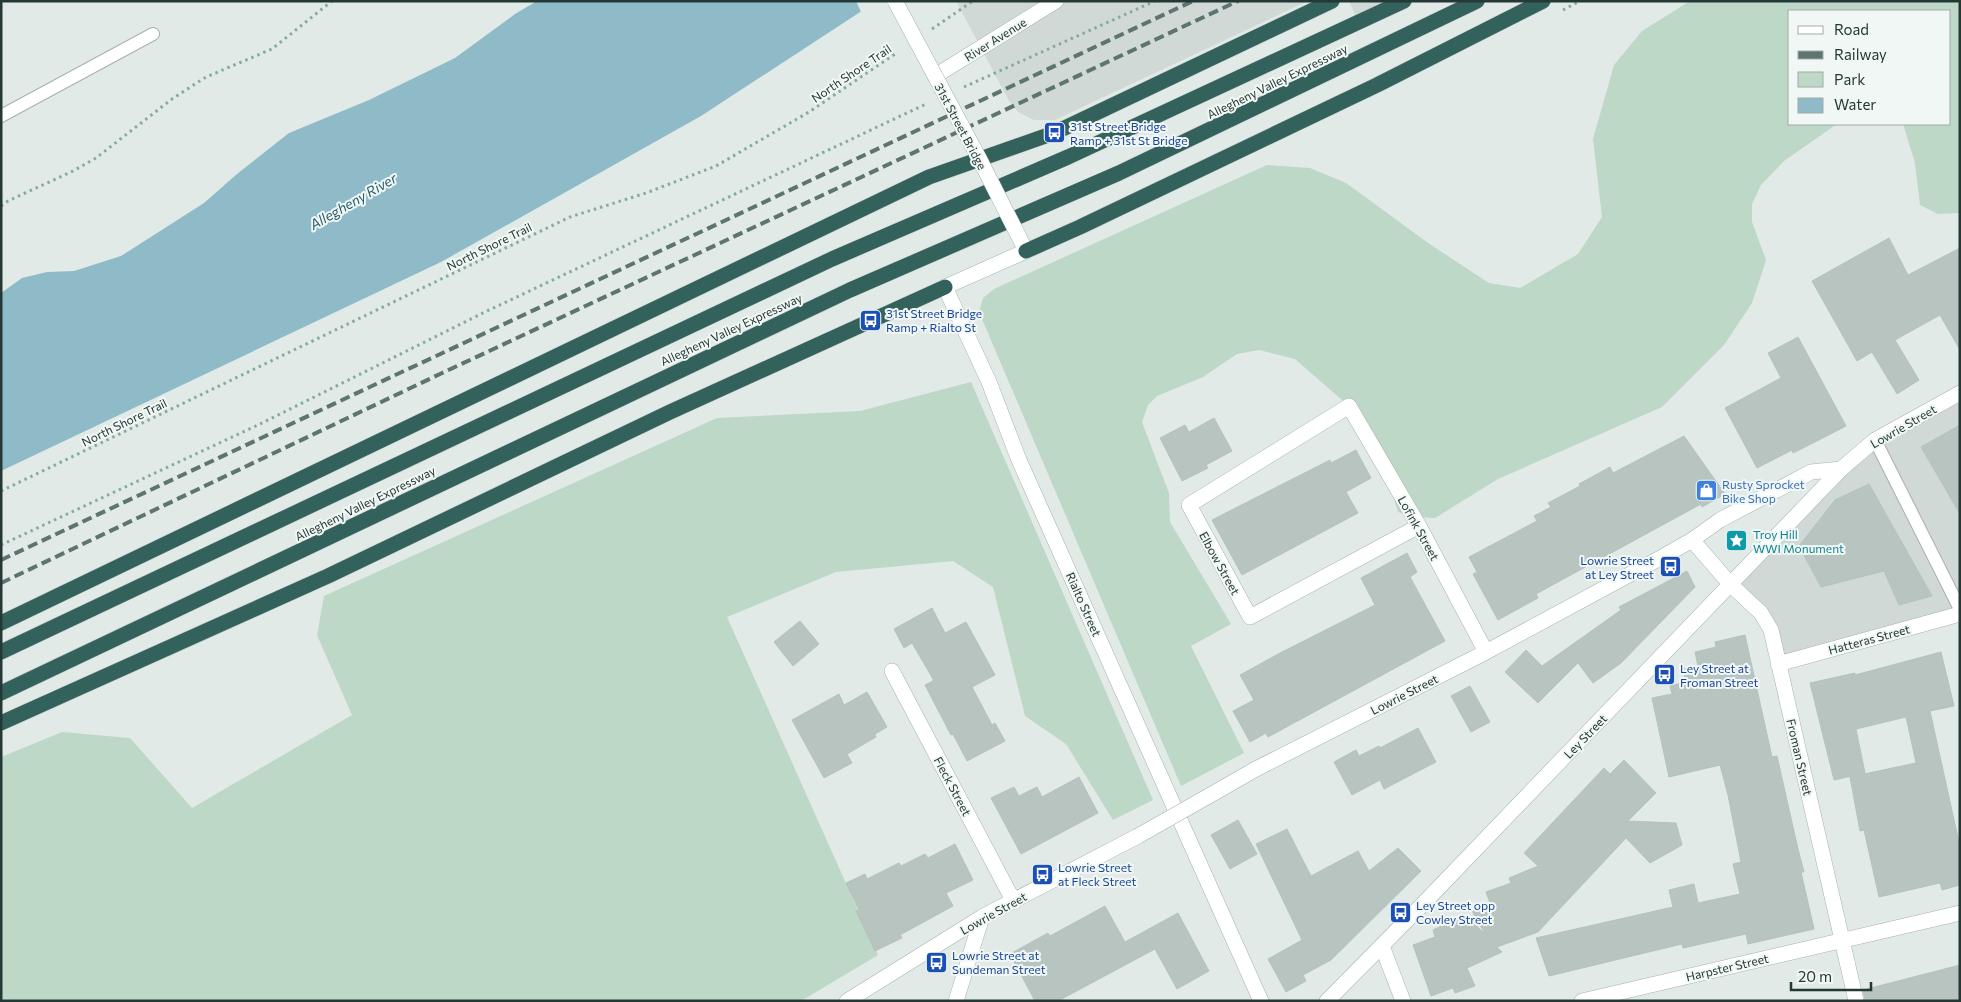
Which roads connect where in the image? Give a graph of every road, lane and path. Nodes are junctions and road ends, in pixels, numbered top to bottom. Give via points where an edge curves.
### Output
1 (332, 1) edge
2 (895, 1) edge
3 (973, 1) edge
4 (1056, 1) edge
5 (1154, 1) edge
6 (1332, 1) edge
7 (1404, 1) edge
8 (1477, 1) edge
9 (1543, 1) edge
10 (929, 31) dead end
11 (154, 34) dead end
12 (905, 47) dead end
13 (935, 76) junction
14 (956, 90) dead end
15 (929, 103) dead end
16 (1, 116) edge
17 (980, 160) junction
18 (1, 206) edge
19 (1026, 251) junction
20 (945, 287) junction
21 (1960, 393) edge
22 (1349, 406) joint
23 (1875, 440) junction
24 (1841, 469) junction
25 (1, 491) edge
26 (1419, 526) junction
27 (1692, 540) junction
28 (1, 546) edge
29 (1731, 585) junction
30 (1960, 609) edge
31 (1960, 614) edge
32 (1, 623) edge
33 (1, 652) edge
34 (1486, 652) junction
35 (1778, 664) junction
36 (892, 671) dead end
37 (1, 693) edge
38 (1, 722) edge
39 (1014, 902) junction
40 (1960, 913) edge
41 (982, 917) junction
42 (1842, 941) junction
43 (1382, 946) junction
44 (847, 1001) edge
45 (956, 1001) edge
46 (1261, 1001) edge
47 (1326, 1001) edge
48 (1403, 1001) edge
49 (1582, 1001) edge
50 (1856, 1001) edge

1 - 18 path via 272,49 206,77 96,158
2 - 13 street, 31st Street Bridge, bridge
3 - 10 path
4 - 13 street, River Avenue
5 - 14 path
6 - 17 highway via 1054,133
7 - 33 highway, Allegheny Valley Expressway via 1068,157 832,259
8 - 37 highway, Allegheny Valley Expressway via 1119,173 841,294
9 - 19 highway via 1377,85
11 - 16 lane
12 - 25 path, North Shore Trail via 809,112 716,166 570,217
13 - 17 street, 31st Street Bridge, bridge
15 - 28 path via 505,302 258,425
17 - 19 street, 31st Street Bridge, bridge
17 - 32 highway via 929,178
19 - 20 street
20 - 38 highway via 670,412 328,576
20 - 46 street, Rialto Street
21 - 23 street, Lowrie Street
22 - 26 street, Lofink Street
22 - 26 street, Elbow Street via 1189,505 1250,618
23 - 24 street, Lowrie Street
23 - 30 lane
24 - 27 street, Lowrie Street via 1811,472 1720,520
24 - 29 street, Ley Street
26 - 34 street, Lofink Street
27 - 29 street, Froman Street
27 - 34 street, Lowrie Street
29 - 35 street, Froman Street via 1761,613 1771,630
29 - 43 street, Ley Street
31 - 35 street, Hatteras Street
34 - 39 street, Lowrie Street, bridge via 1254,770
35 - 42 street, Froman Street
36 - 39 street, Fleck Street
39 - 41 street, Lowrie Street
40 - 42 street, Harpster Street
41 - 44 street, Lowrie Street
41 - 45 street
42 - 49 street, Harpster Street
42 - 50 street, Froman Street
43 - 47 street, Ley Street
43 - 48 street

